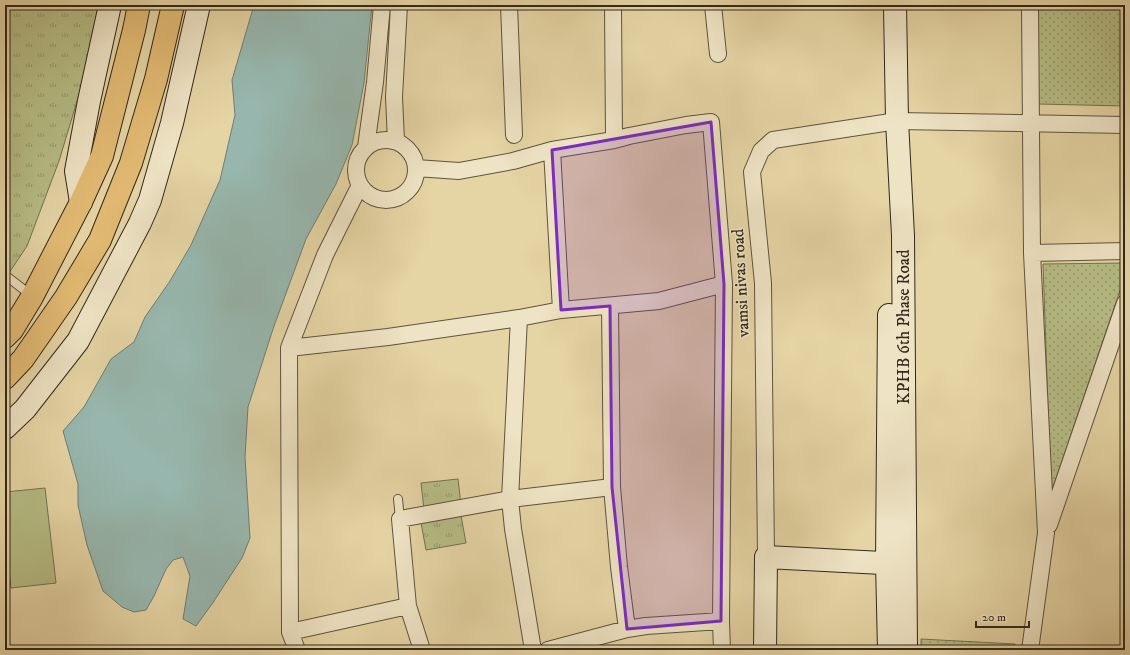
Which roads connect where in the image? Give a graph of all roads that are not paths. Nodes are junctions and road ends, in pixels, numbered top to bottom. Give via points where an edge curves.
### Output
1 (110, 5) edge
2 (139, 5) edge
3 (173, 5) edge
4 (199, 5) edge
5 (382, 5) edge
6 (399, 5) edge
7 (509, 5) edge
8 (613, 5) edge
9 (714, 5) edge
10 (880, 5) edge
11 (895, 5) edge
12 (1030, 5) edge
13 (718, 54) dead end
14 (890, 122) junction
15 (1030, 123) junction
16 (1125, 126) edge
17 (514, 136) dead end
18 (614, 140) junction
19 (396, 141) junction
20 (366, 147) junction
21 (552, 150) junction
22 (416, 168) junction
23 (360, 185) junction
24 (81, 202) junction
25 (1125, 251) edge
26 (1032, 253) junction
27 (5, 275) edge
28 (724, 284) junction
29 (32, 297) junction
30 (1125, 303) edge
31 (610, 306) junction
32 (561, 310) junction
33 (519, 318) junction
34 (5, 337) edge
35 (289, 348) junction
36 (5, 378) edge
37 (5, 428) edge
38 (612, 487) junction
39 (398, 499) dead end
40 (510, 499) junction
41 (400, 519) junction
42 (1046, 533) junction
43 (766, 557) junction
44 (896, 564) junction
45 (408, 606) junction
46 (720, 621) junction
47 (626, 629) junction
48 (290, 632) junction
49 (296, 650) edge
50 (422, 650) edge
51 (533, 650) edge
52 (548, 650) edge
53 (722, 650) edge
54 (765, 650) edge
55 (889, 650) edge
56 (906, 650) edge
57 (1030, 650) edge

1 - 24 street via 76,171
2 - 24 main road via 102,156
3 - 36 main road via 156,79 131,163 100,240 66,297 23,359
4 - 37 street via 172,123 150,200 140,223 78,341 25,409
5 - 20 street
6 - 19 street via 394,97
7 - 17 street
8 - 18 street
9 - 13 street
10 - 14 street, KPHB 6th Phase Road
11 - 14 street, KPHB 6th Phase Road
12 - 15 street
14 - 15 street, vamsi nivas road
14 - 43 street, vamsi nivas road via 773,140 761,151 752,172 763,283
14 - 44 street, KPHB 6th Phase Road via 903,236 906,545
15 - 16 street, vamsi nivas road
15 - 26 street
18 - 21 street
18 - 28 street via 711,122
19 - 20 street via 380,140
19 - 22 street via 410,151
20 - 23 street via 356,165
21 - 22 street via 513,161 459,171
21 - 32 street
22 - 23 street via 411,187 395,198 376,198
23 - 35 street via 325,256
24 - 29 main road
25 - 26 street
26 - 42 street
27 - 29 lane
28 - 31 street via 659,301
28 - 46 street
29 - 34 main road
30 - 42 street
31 - 32 street
31 - 38 street
32 - 33 street
33 - 35 street
33 - 40 street
35 - 48 street
38 - 40 street
38 - 47 street
39 - 41 lane
40 - 41 street
40 - 51 street
41 - 45 street
42 - 57 street
43 - 44 street
43 - 54 street
44 - 55 street, KPHB 6th Phase Road
44 - 56 street, KPHB 6th Phase Road
45 - 48 street
45 - 50 street
46 - 47 street
46 - 53 street
47 - 52 street
48 - 49 street

